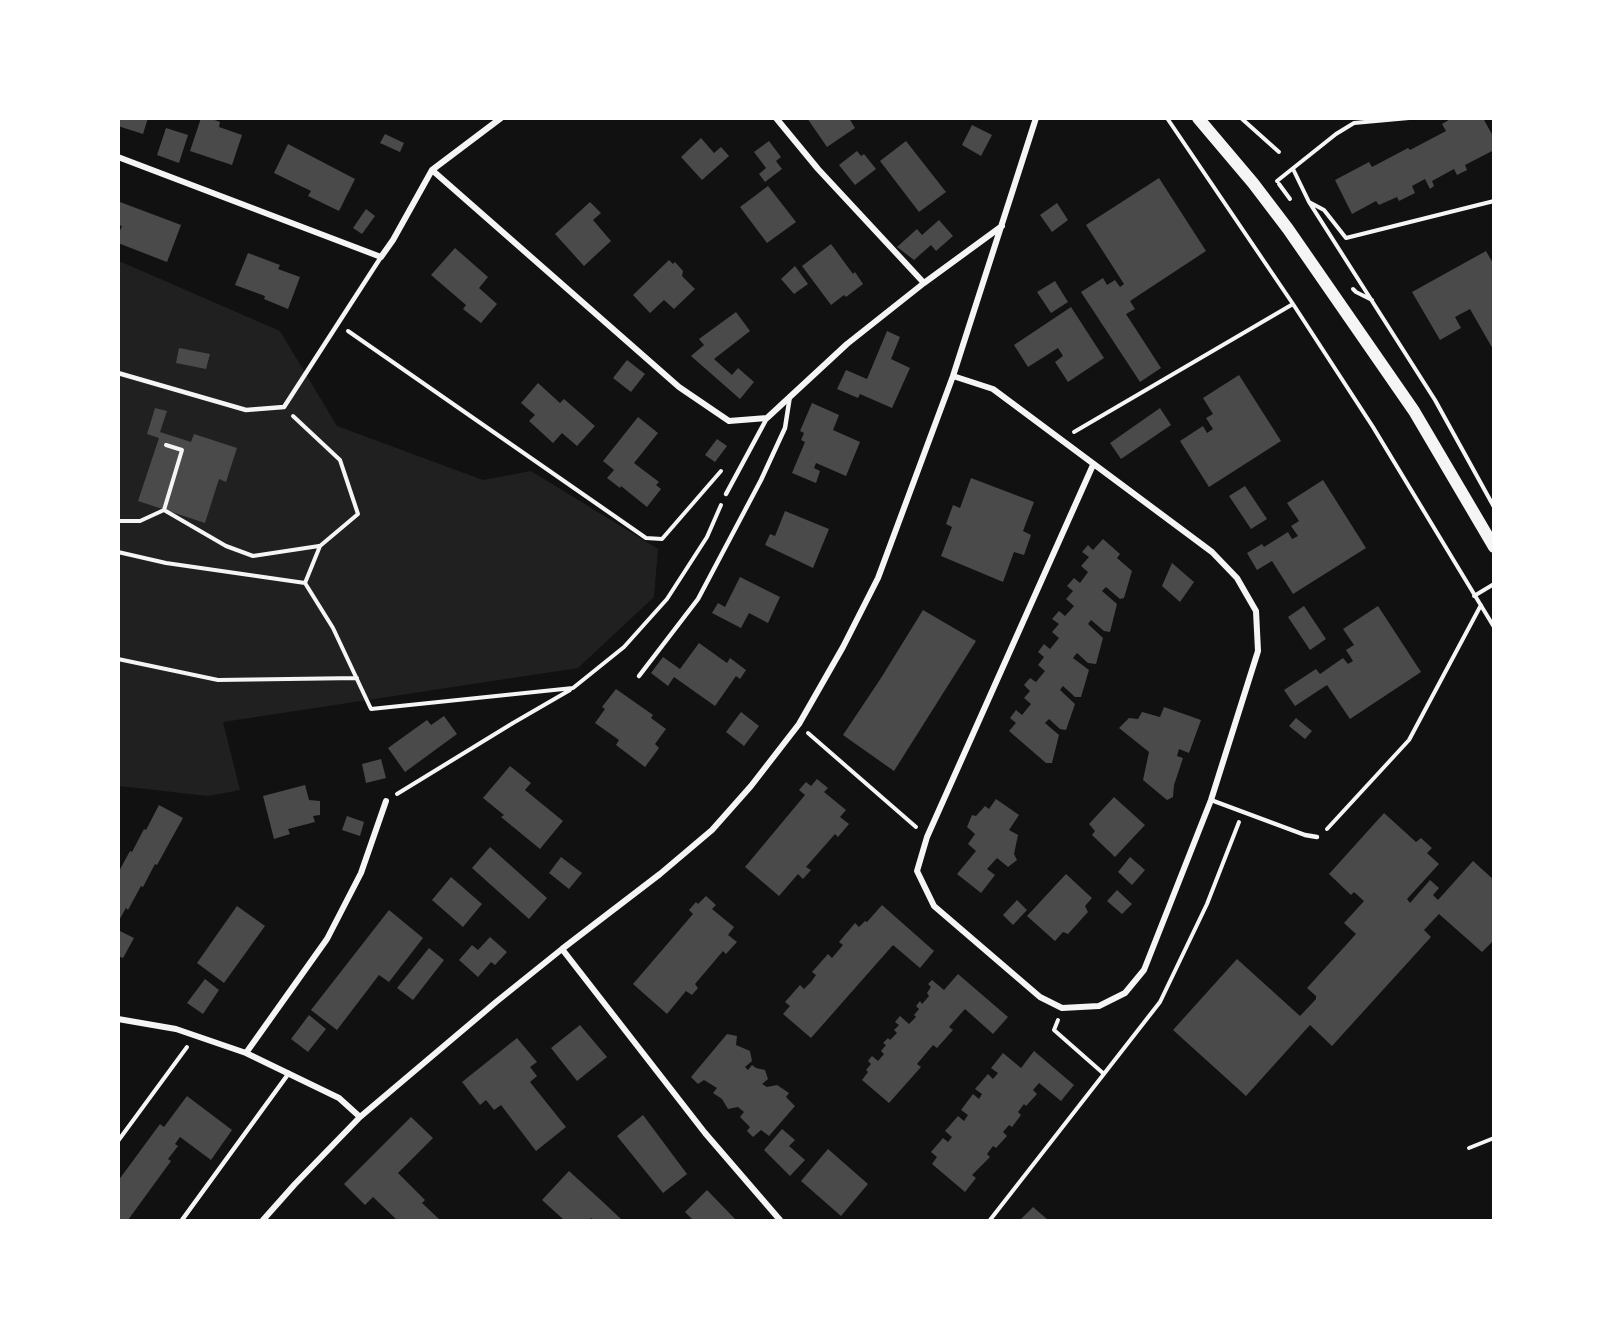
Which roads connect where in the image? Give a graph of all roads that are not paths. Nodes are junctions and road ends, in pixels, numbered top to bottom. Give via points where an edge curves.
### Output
1 (501, 118) edge
2 (776, 118) edge
3 (1036, 118) edge
4 (1198, 118) edge
5 (118, 157) edge
6 (432, 170) junction
7 (1002, 226) junction
8 (381, 257) junction
9 (924, 283) junction
10 (118, 373) edge
11 (953, 376) junction
12 (790, 396) junction
13 (767, 418) junction
14 (1093, 465) junction
15 (726, 494) road end
16 (1494, 547) edge
17 (639, 676) dead end
18 (1211, 800) junction
19 (386, 801) road end
20 (1317, 837) road end
21 (562, 949) junction
22 (118, 1019) edge
23 (246, 1053) junction
24 (289, 1073) junction
25 (360, 1117) junction
26 (182, 1221) edge
27 (263, 1221) edge
28 (780, 1221) edge

1 - 6 street
2 - 9 street
3 - 7 street
4 - 16 main road via 1288,229 1414,411
5 - 8 street
6 - 8 street
6 - 13 street via 679,387 729,421
7 - 9 street
7 - 11 street
8 - 10 lane via 284,407 246,410
9 - 12 street via 847,344
11 - 14 street via 993,389
11 - 21 street via 878,579 799,724 712,830
12 - 13 street
12 - 17 lane via 785,428 698,599
13 - 15 lane
14 - 18 street via 1212,552 1237,578 1256,611 1258,651
14 - 18 street via 927,837 917,871 934,906 1040,998 1062,1008 1099,1006 1125,993 1144,970
18 - 20 lane
19 - 23 street via 361,873 327,939
21 - 25 street
21 - 28 street via 705,1133
22 - 23 street via 176,1029
23 - 24 street
24 - 25 street via 339,1098
24 - 26 lane
25 - 27 street

